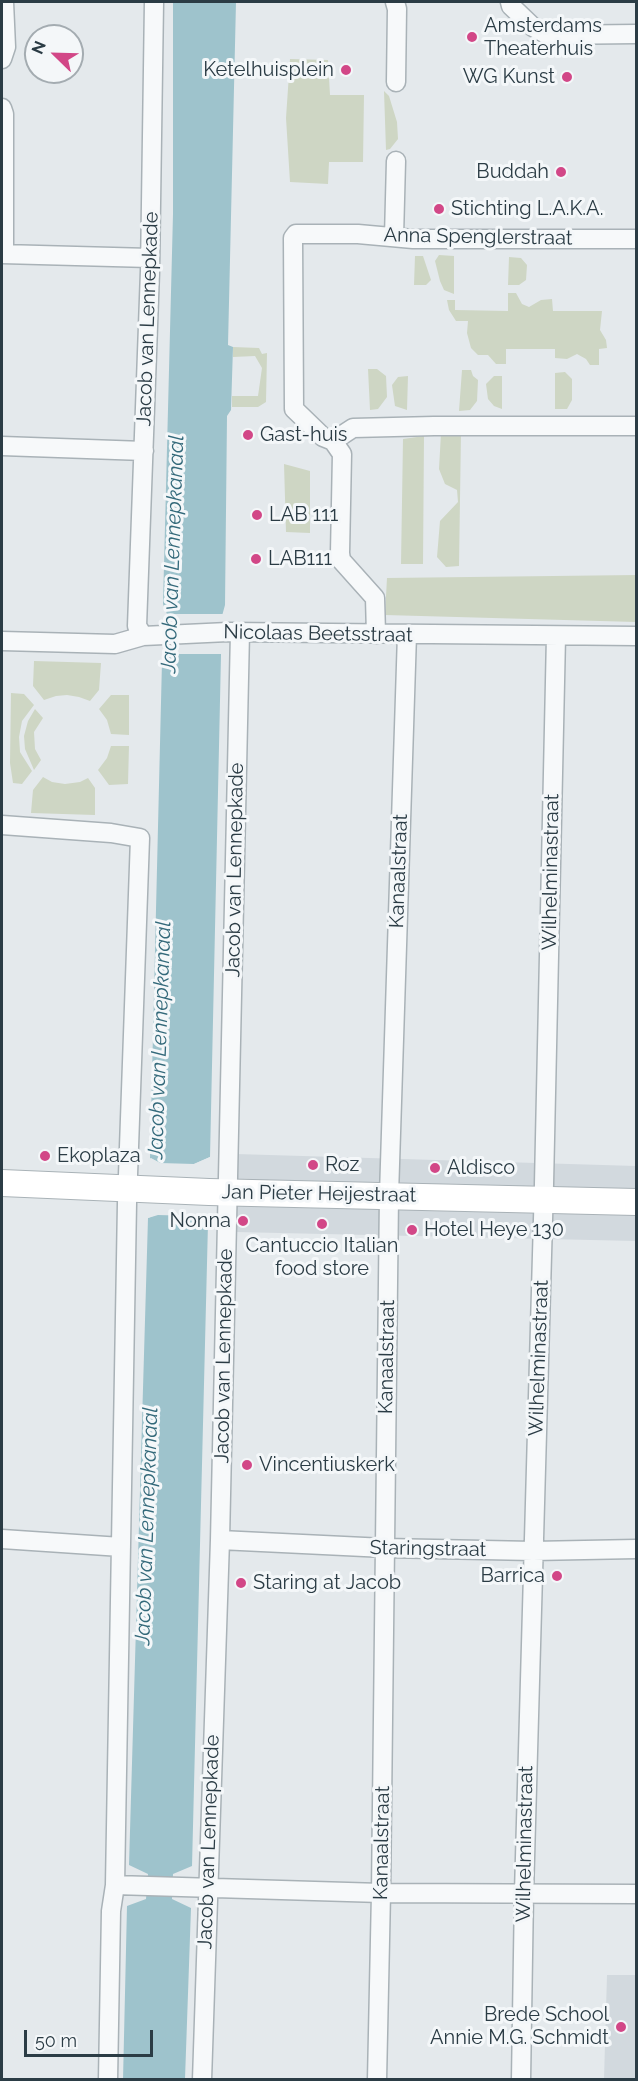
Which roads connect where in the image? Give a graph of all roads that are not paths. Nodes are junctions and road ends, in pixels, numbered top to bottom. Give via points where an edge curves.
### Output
1 (4, 2) edge
2 (154, 2) edge
3 (395, 2) edge
4 (510, 2) edge
5 (636, 34) edge
6 (2, 58) edge
7 (396, 82) dead end
8 (2, 108) edge
9 (396, 161) dead end
10 (394, 237) junction
11 (636, 239) edge
12 (3, 254) edge
13 (150, 258) junction
14 (636, 426) edge
15 (333, 441) junction
16 (2, 446) edge
17 (144, 451) junction
18 (234, 632) junction
19 (376, 634) junction
20 (407, 634) junction
21 (150, 635) junction
22 (556, 636) junction
23 (636, 636) edge
24 (2, 641) edge
25 (2, 825) edge
26 (2, 1183) edge
27 (139, 1188) junction
28 (218, 1192) junction
29 (389, 1196) junction
30 (544, 1199) junction
31 (636, 1202) edge
32 (2, 1539) edge
33 (219, 1540) junction
34 (121, 1547) junction
35 (385, 1548) junction
36 (636, 1550) edge
37 (533, 1551) junction
38 (115, 1885) junction
39 (208, 1887) junction
40 (381, 1893) junction
41 (524, 1893) junction
42 (636, 1894) edge
43 (108, 2079) edge
44 (202, 2079) edge
45 (377, 2079) edge
46 (521, 2079) edge

1 - 6 street via 6,47
2 - 13 street, Jacob van Lennepkade
3 - 7 street
4 - 5 street via 533,27 548,35
8 - 12 street
9 - 10 street
10 - 11 street, Anna Spenglerstraat
10 - 15 street, Anna Spenglerstraat via 296,234 293,238 294,409 323,437
12 - 13 street
13 - 17 street, Jacob van Lennepkade
14 - 15 street via 353,428
15 - 19 street via 342,454 341,560 375,598
16 - 17 street
17 - 21 street, Jacob van Lennepkade via 138,626
18 - 19 street, Nicolaas Beetsstraat
18 - 21 street, Nicolaas Beetsstraat
18 - 28 street, Jacob van Lennepkade
19 - 20 street, Nicolaas Beetsstraat
20 - 22 street, Nicolaas Beetsstraat
20 - 29 street, Kanaalstraat
21 - 24 street, Nicolaas Beetsstraat via 115,644
22 - 23 street, Nicolaas Beetsstraat
22 - 30 street, Wilhelminastraat
25 - 27 street via 140,838
26 - 27 street, Jan Pieter Heijestraat
27 - 28 street, Jan Pieter Heijestraat
27 - 34 street
28 - 29 street, Jan Pieter Heijestraat
28 - 33 street, Jacob van Lennepkade
29 - 30 street, Jan Pieter Heijestraat
29 - 35 street, Kanaalstraat
30 - 31 street, Jan Pieter Heijestraat
30 - 37 street, Wilhelminastraat
32 - 34 street
33 - 35 street, Staringstraat
33 - 39 street, Jacob van Lennepkade
34 - 38 street
35 - 37 street, Staringstraat
35 - 40 street, Kanaalstraat
36 - 37 street, Staringstraat
37 - 41 street, Wilhelminastraat
38 - 39 street
38 - 43 street via 111,1911
39 - 40 street
39 - 44 street, Jacob van Lennepkade
40 - 41 street
40 - 45 street, Kanaalstraat
41 - 42 street
41 - 46 street, Wilhelminastraat

